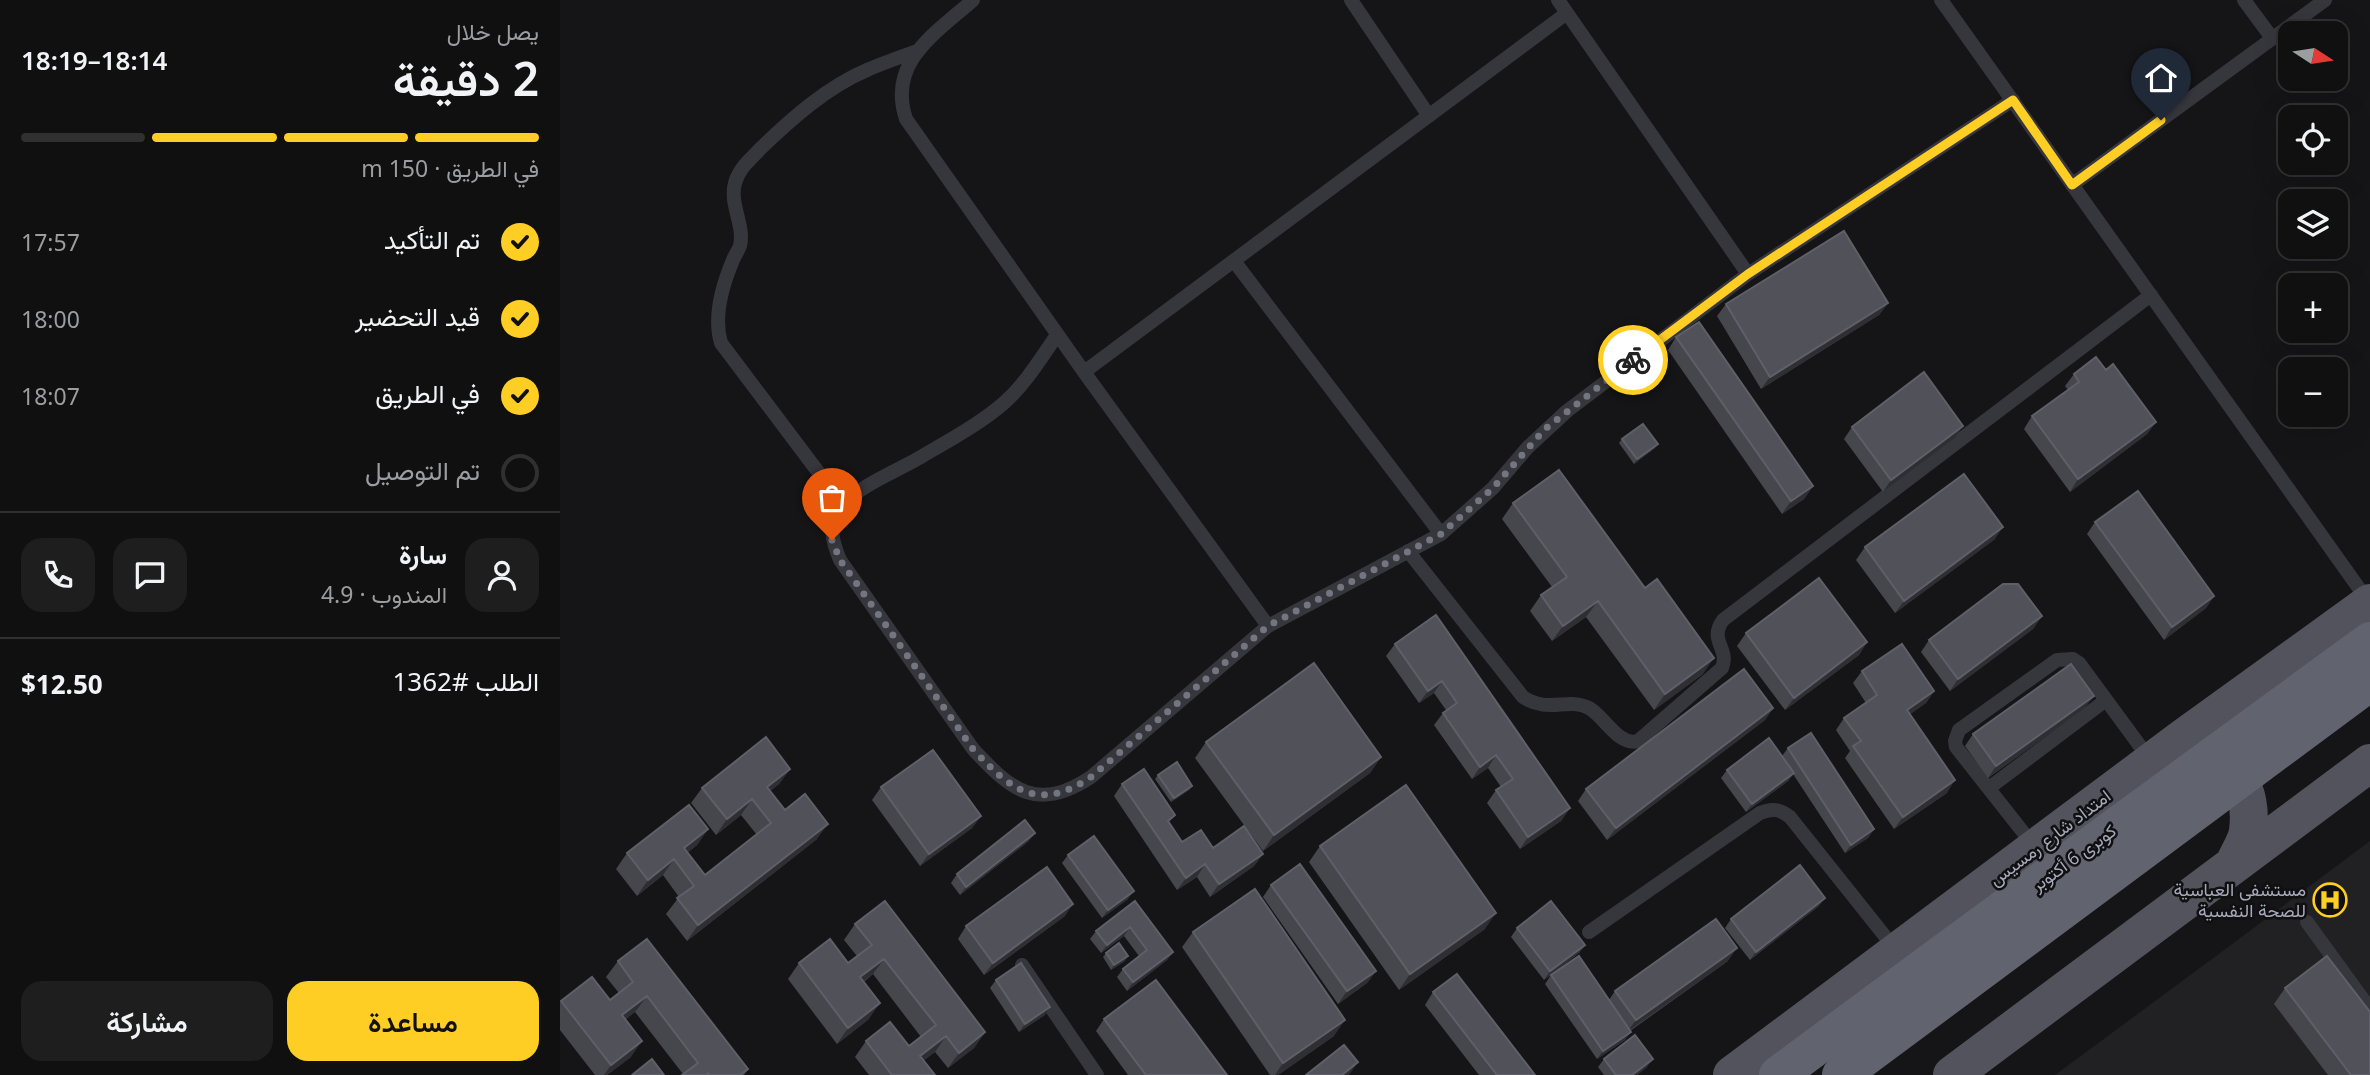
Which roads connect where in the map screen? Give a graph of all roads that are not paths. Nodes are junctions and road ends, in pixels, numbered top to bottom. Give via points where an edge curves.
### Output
1 (972, 0) edge
2 (1351, 0) edge
3 (1558, 0) edge
4 (1941, 0) edge
5 (2244, 0) edge
6 (2325, 0) edge
7 (1567, 13) junction
8 (2272, 38) junction
9 (917, 51) junction
10 (2013, 100) junction
11 (1429, 116) junction
12 (2072, 185) junction
13 (1234, 261) junction
14 (1748, 274) junction
15 (2151, 295) junction
16 (1057, 335) junction
17 (1084, 372) junction
18 (843, 505) junction
19 (1441, 534) junction
20 (1408, 551) junction
21 (2370, 603) edge
22 (1268, 626) junction
23 (2370, 641) edge
24 (2370, 682) edge
25 (2106, 700) junction
26 (2183, 738) junction
27 (2152, 762) junction
28 (2370, 763) edge
29 (1989, 788) junction
30 (2036, 849) junction
31 (2235, 862) junction
32 (2307, 922) dead end
33 (1589, 932) dead end
34 (1898, 952) junction
35 (1022, 965) edge
36 (2370, 1009) edge
37 (1090, 1072) edge
38 (1732, 1075) edge
39 (1778, 1075) edge
40 (1841, 1075) edge
41 (1952, 1075) edge

1 - 9 lane
2 - 11 lane
3 - 7 lane
4 - 10 lane
5 - 8 lane
6 - 8 lane
7 - 11 lane
7 - 14 lane
8 - 12 lane
9 - 16 lane via 902,83 900,101 906,119
9 - 18 lane via 865,71 817,100 740,170 734,184 741,235 716,314 721,343
10 - 12 lane
10 - 14 lane
11 - 13 lane
12 - 15 lane
13 - 17 lane
13 - 19 lane
14 - 19 lane via 1567,411
15 - 20 lane via 1723,620 1716,635 1725,656 1722,668 1633,743 1587,707 1542,705 1523,697
15 - 21 lane
16 - 17 lane
16 - 18 lane via 1004,403
17 - 22 lane
18 - 22 lane via 831,527 840,560 973,749 1012,787 1032,794 1053,795 1091,777
19 - 20 lane
20 - 22 lane
21 - 26 main road, امتداد شارع رمسيس
23 - 39 highway, كوبرى 6 أكتوبر, bridge
24 - 40 highway, كوبرى 6 أكتوبر, bridge
25 - 27 lane
25 - 29 lane
25 - 29 lane via 2079,663 2065,658 1959,730 1956,747
26 - 27 main road, امتداد شارع رمسيس
26 - 31 main road via 2213,749 2236,771 2248,801 2248,833
27 - 30 main road, امتداد شارع رمسيس
28 - 31 main road
29 - 30 lane
30 - 34 main road, امتداد شارع رمسيس
31 - 41 main road
32 - 36 lane
33 - 34 lane via 1760,813 1776,809 1790,817
34 - 38 main road, امتداد شارع رمسيس
35 - 37 lane

